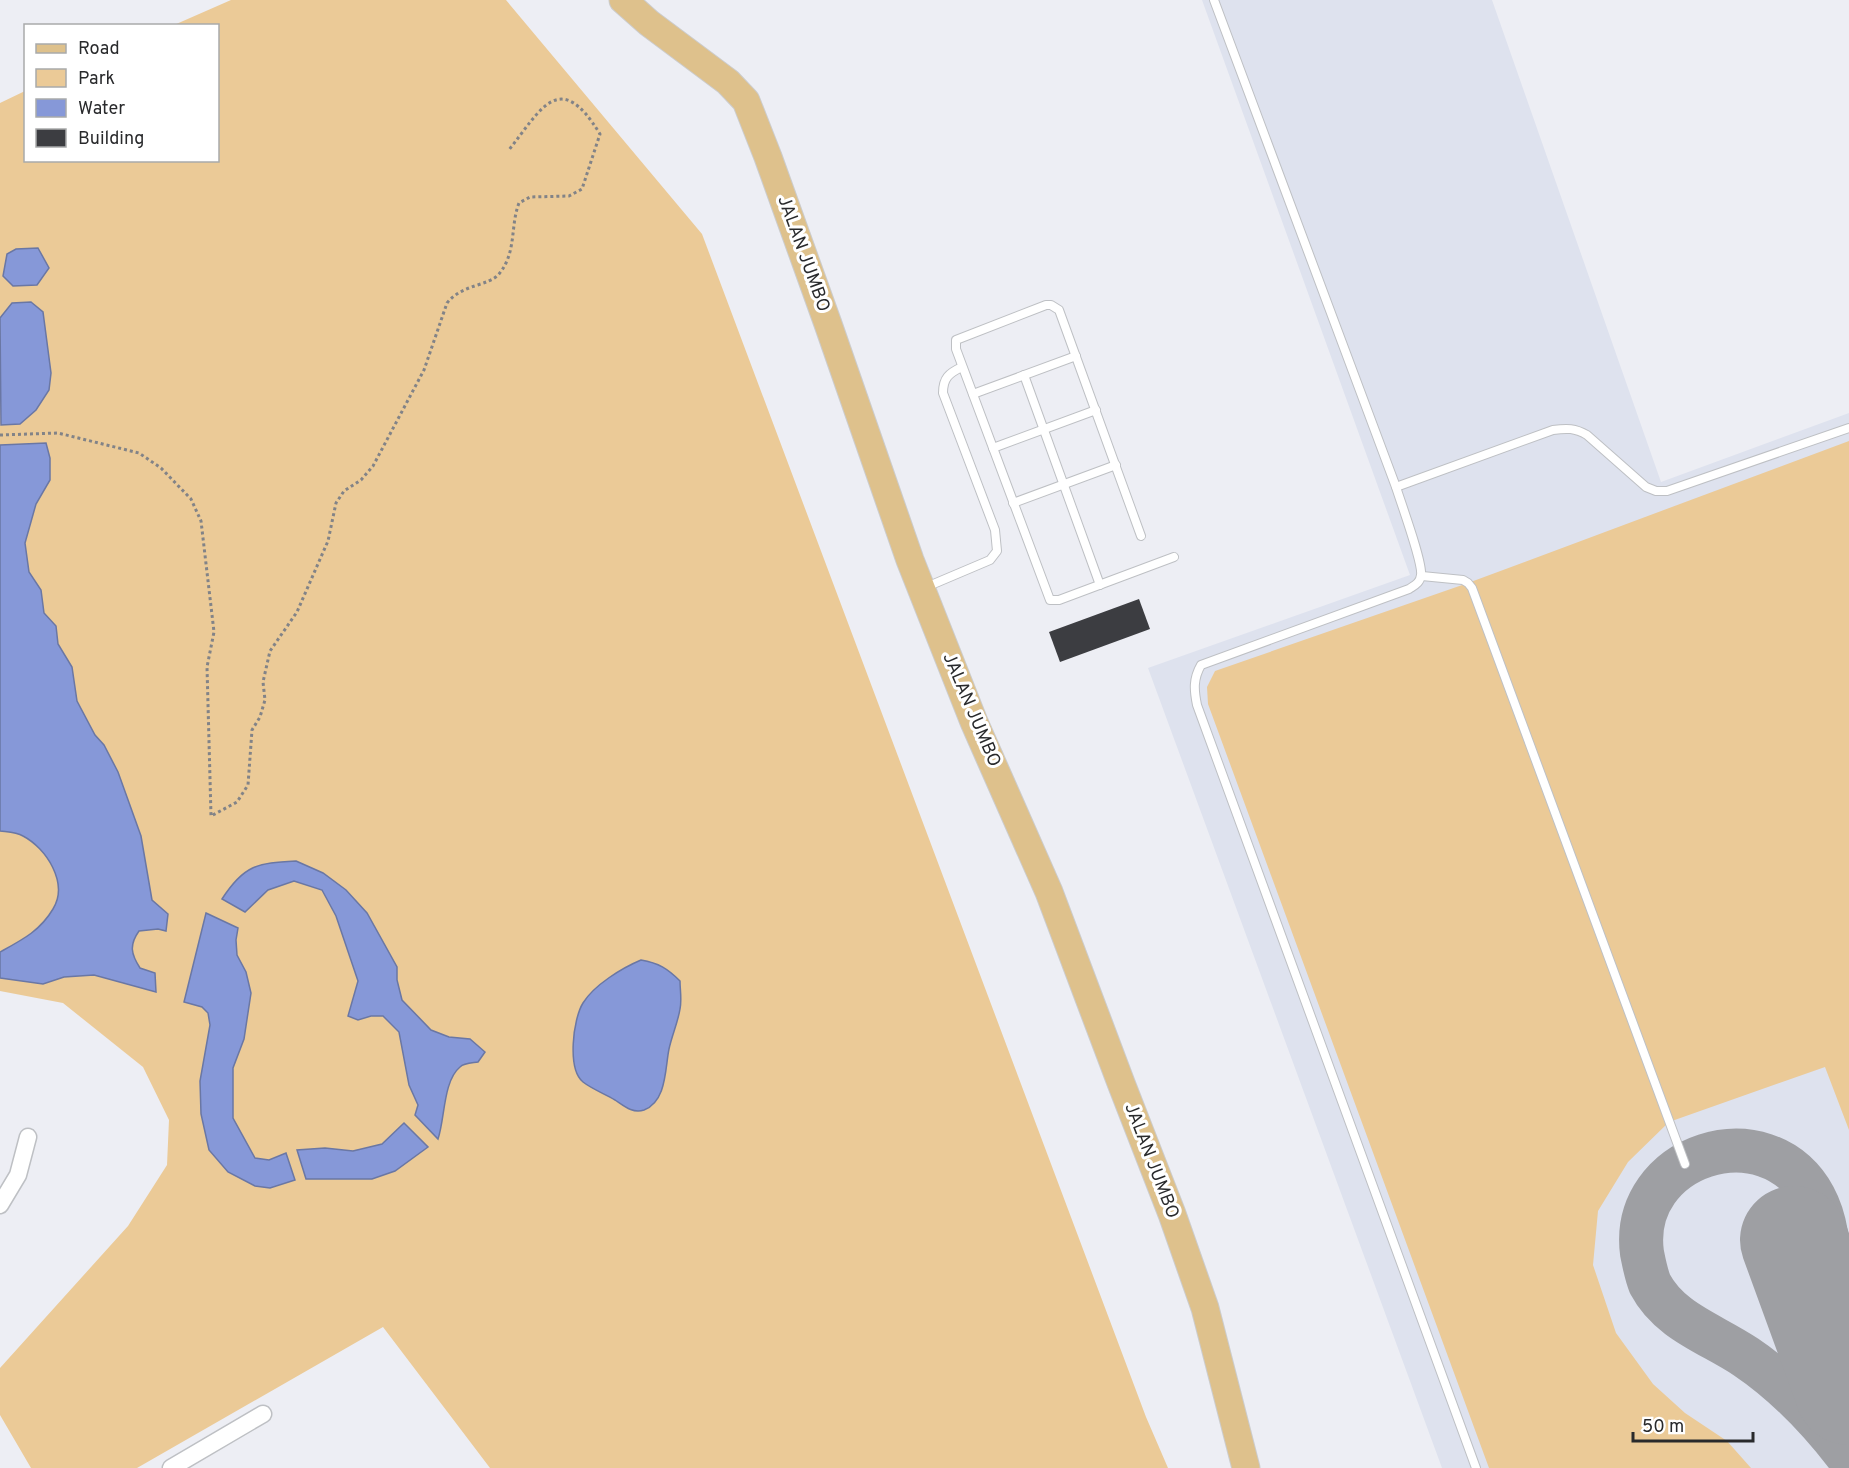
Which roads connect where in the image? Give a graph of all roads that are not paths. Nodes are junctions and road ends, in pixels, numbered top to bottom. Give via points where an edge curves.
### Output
1 (623, 0) edge
2 (1214, 0) edge
3 (1076, 356) junction
4 (962, 367) junction
5 (1024, 375) junction
6 (972, 394) junction
7 (1096, 410) junction
8 (1849, 428) edge
9 (1044, 429) junction
10 (993, 448) junction
11 (1116, 465) junction
12 (1064, 484) junction
13 (1396, 487) junction
14 (1013, 503) junction
15 (1141, 536) dead end
16 (1174, 557) dead end
17 (1422, 576) junction
18 (1100, 585) junction
19 (921, 589) junction
20 (28, 1137) dead end
21 (1685, 1164) dead end
22 (0, 1205) edge
23 (264, 1414) dead end
24 (171, 1468) edge
25 (1246, 1468) edge
26 (1476, 1468) edge

1 - 19 main road, JALAN JUMBO via 728,82 746,101
2 - 13 lane
3 - 4 lane via 1059,310 1046,305 956,340
3 - 5 lane
3 - 7 lane
4 - 6 lane
4 - 19 lane via 948,376 943,393 995,530 997,551 990,560
5 - 6 lane
5 - 9 lane
6 - 10 lane
7 - 9 lane
7 - 11 lane
8 - 13 lane via 1667,491 1646,487 1587,435 1567,428
9 - 10 lane
9 - 12 lane
10 - 14 lane
11 - 12 lane
11 - 15 lane
12 - 14 lane
12 - 18 lane
13 - 17 lane
14 - 18 lane via 1050,600
16 - 18 lane
17 - 21 lane via 1463,580 1472,588
17 - 26 lane via 1409,589 1201,665 1194,689
19 - 25 main road, JALAN JUMBO via 1049,892 1173,1214 1205,1308
20 - 22 street via 18,1175
23 - 24 street

